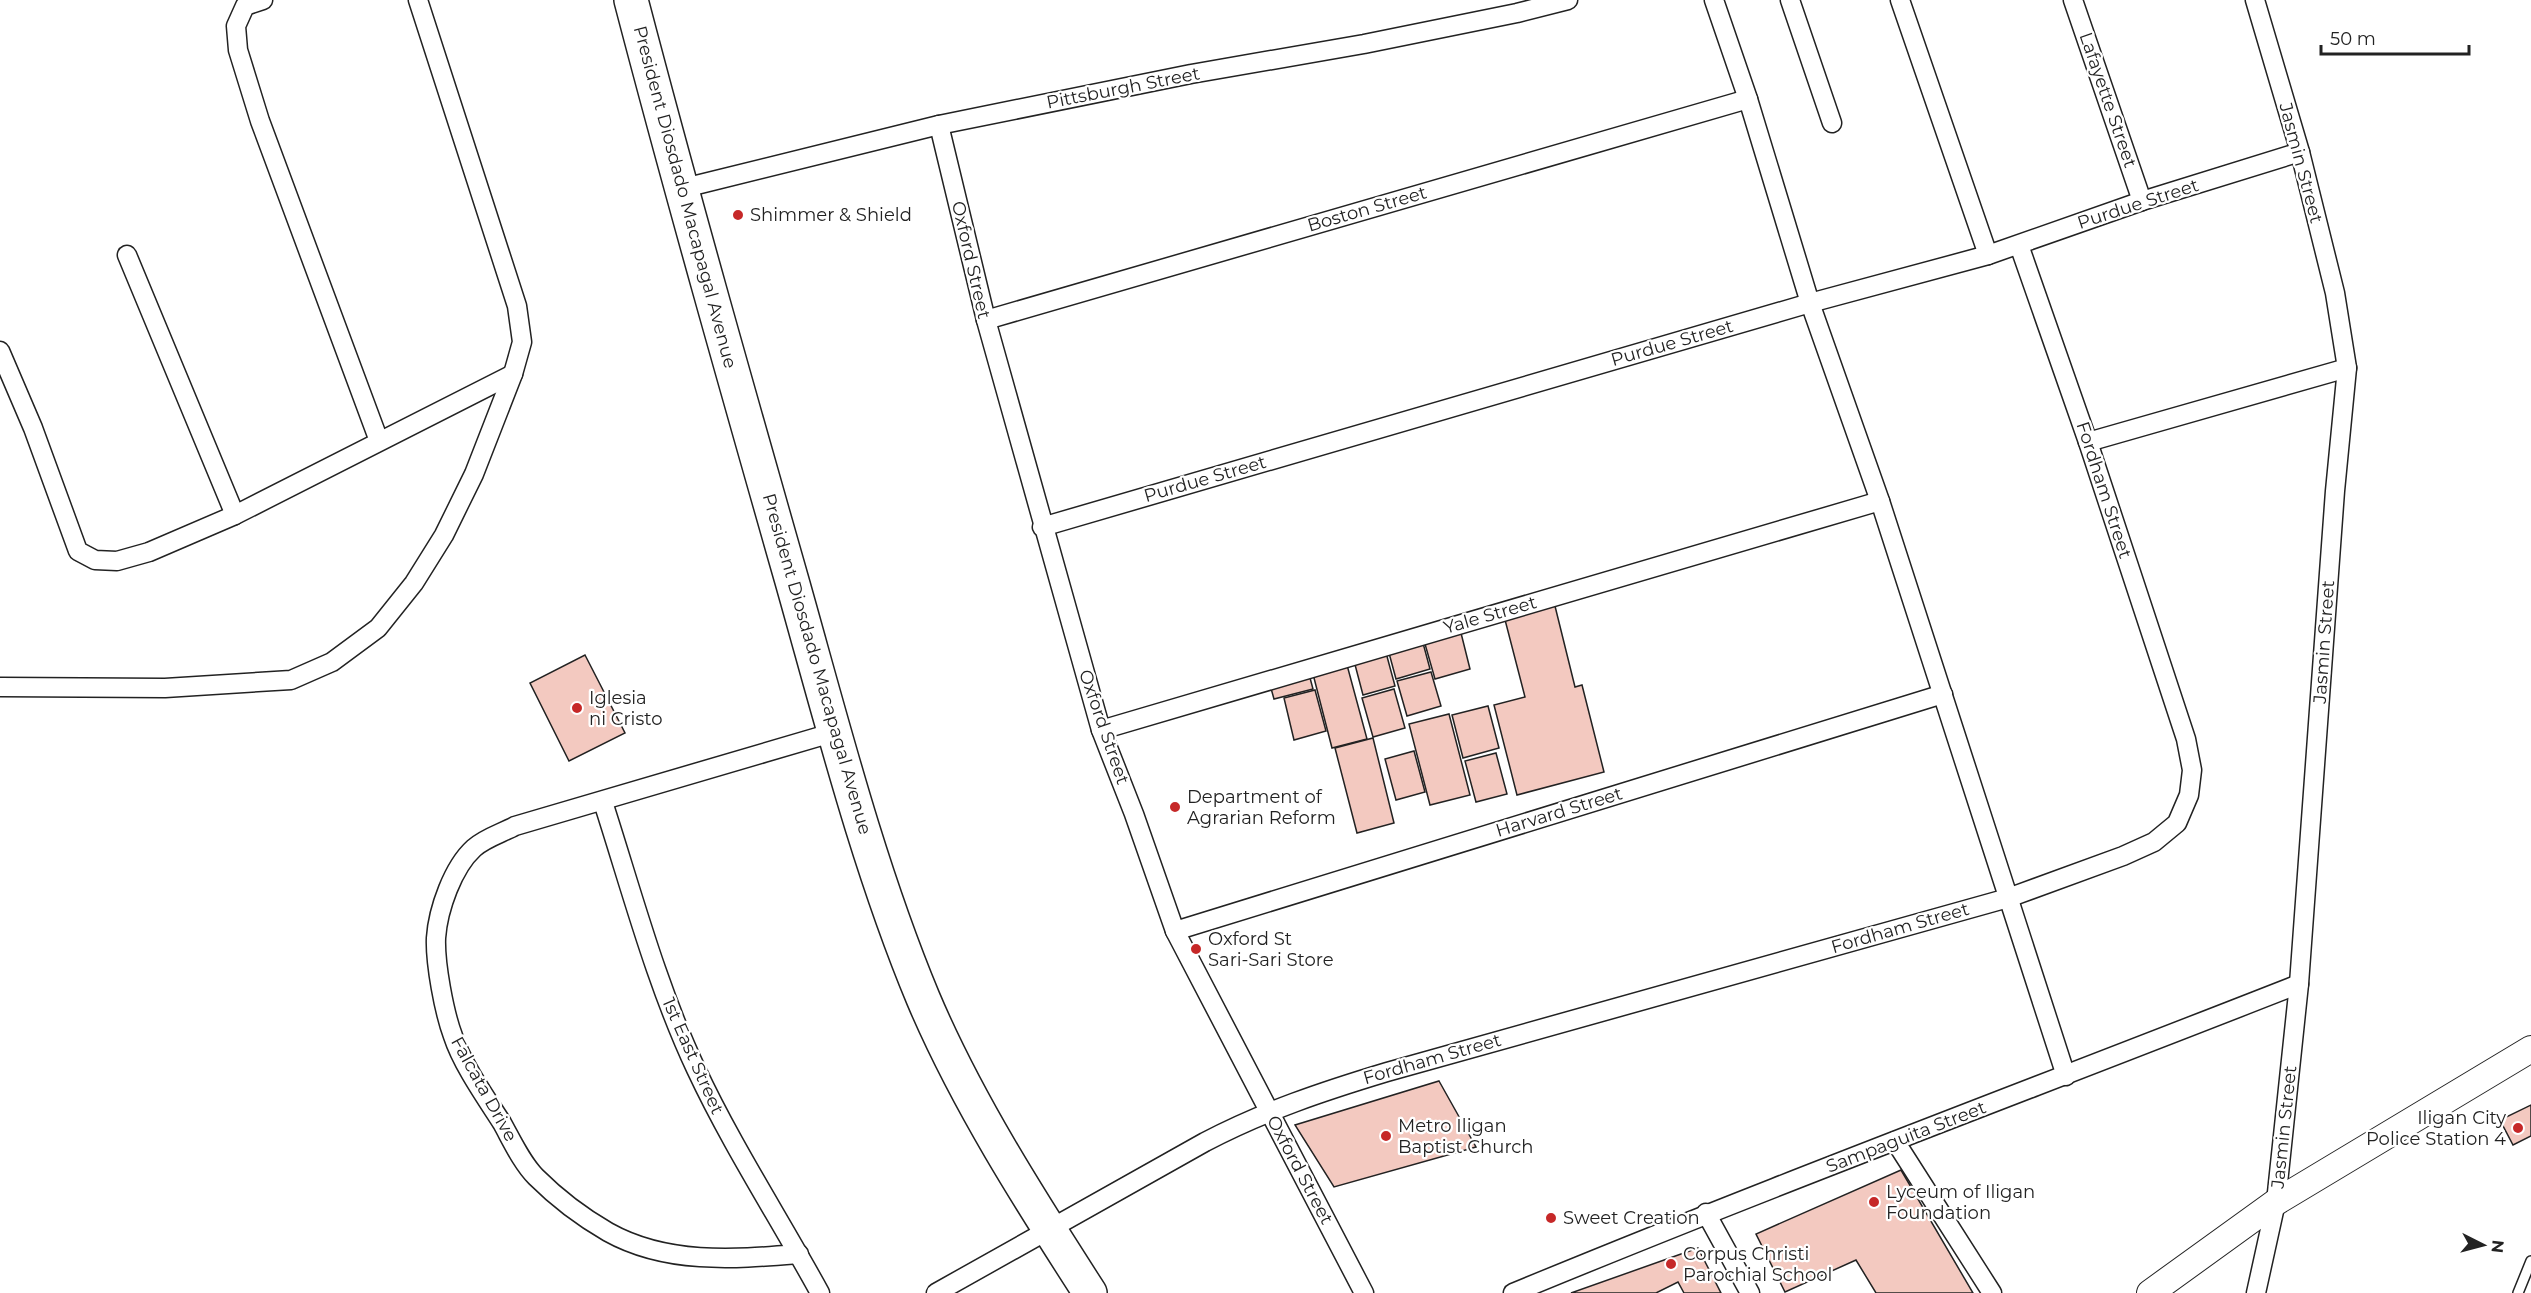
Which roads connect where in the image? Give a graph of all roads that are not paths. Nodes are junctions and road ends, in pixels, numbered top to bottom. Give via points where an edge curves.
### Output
1 (263, 0) edge
2 (418, 0) edge
3 (631, 0) edge
4 (1568, 0) edge
5 (1714, 0) edge
6 (1790, 0) edge
7 (1900, 0) edge
8 (2073, 0) edge
9 (2255, 0) edge
10 (1748, 99) junction
11 (1832, 123) dead end
12 (939, 125) junction
13 (2300, 152) junction
14 (680, 189) junction
15 (2142, 201) junction
16 (2019, 245) junction
17 (127, 255) dead end
18 (1988, 255) junction
19 (1809, 303) junction
20 (986, 320) junction
21 (0, 351) edge
22 (2347, 369) junction
23 (513, 374) junction
24 (379, 441) junction
25 (2088, 442) junction
26 (1880, 501) junction
27 (235, 515) junction
28 (1042, 526) junction
29 (0, 687) edge
30 (1943, 694) junction
31 (1101, 730) junction
32 (835, 732) junction
33 (603, 802) junction
34 (2008, 898) junction
35 (1175, 931) junction
36 (2299, 984) junction
37 (2531, 1049) edge
38 (2066, 1076) junction
39 (1269, 1112) junction
40 (1895, 1141) junction
41 (2276, 1202) junction
42 (1706, 1214) junction
43 (1048, 1229) junction
44 (799, 1254) junction
45 (2531, 1261) edge
46 (820, 1293) edge
47 (936, 1293) edge
48 (1090, 1293) edge
49 (1364, 1293) edge
50 (1513, 1293) edge
51 (1750, 1293) edge
52 (1992, 1293) edge
53 (2150, 1293) edge
54 (2256, 1293) edge
55 (2518, 1293) edge

1 - 24 street via 245,6 236,26 238,50 260,121
2 - 23 street via 516,306 522,342
3 - 14 highway, President Diosdado Macapagal Avenue
4 - 12 street, Pittsburgh Street
5 - 10 street
6 - 11 street
7 - 18 street
8 - 15 street, Lafayette Street
9 - 13 street, Jasmin Street
10 - 19 street
10 - 20 street, Boston Street
12 - 14 street, Pittsburgh Street
12 - 20 street, Oxford Street
13 - 15 street, Purdue Street
13 - 22 street, Jasmin Street via 2335,293
14 - 32 highway, President Diosdado Macapagal Avenue
15 - 16 street, Purdue Street
16 - 18 street, Purdue Street
16 - 25 street, Fordham Street
17 - 27 street
18 - 19 street, Purdue Street
19 - 26 street
19 - 28 street, Purdue Street
20 - 28 street, Oxford Street
21 - 27 street via 78,551 95,560 117,561 149,552
22 - 25 street
22 - 36 street, Jasmin Street
23 - 24 street
23 - 29 street via 474,474 444,536 378,628 332,662 291,680 165,688
24 - 27 street
25 - 34 street, Fordham Street via 2186,739 2192,770 2189,795 2177,823 2154,842
26 - 30 street
26 - 31 street, Yale Street
28 - 31 street, Oxford Street
30 - 34 street
30 - 35 street, Harvard Street
31 - 35 street, Oxford Street
32 - 33 street, Falcata Drive
32 - 43 highway, President Diosdado Macapagal Avenue via 898,932 924,1000 987,1124
33 - 44 street, 1st East Street via 653,961 692,1060 717,1112
33 - 44 street, Falcata Drive via 514,826 475,847 454,873 436,938 453,1037 534,1175 568,1206 609,1233 650,1250 696,1258
34 - 38 street
34 - 39 street, Fordham Street via 1387,1072
35 - 39 street, Oxford Street
36 - 38 street, Sampaguita Street
36 - 41 street, Jasmin Street
37 - 41 main road
38 - 40 street, Sampaguita Street
39 - 43 street, Fordham Street via 1215,1137
39 - 49 street, Oxford Street
40 - 42 street, Sampaguita Street
40 - 52 street
41 - 53 main road
41 - 54 street, Jasmin Street
42 - 50 street, Sampaguita Street
42 - 51 street
43 - 47 street, Fordham Street
43 - 48 highway, President Diosdado Macapagal Avenue
44 - 46 street, 1st East Street
45 - 55 lane

